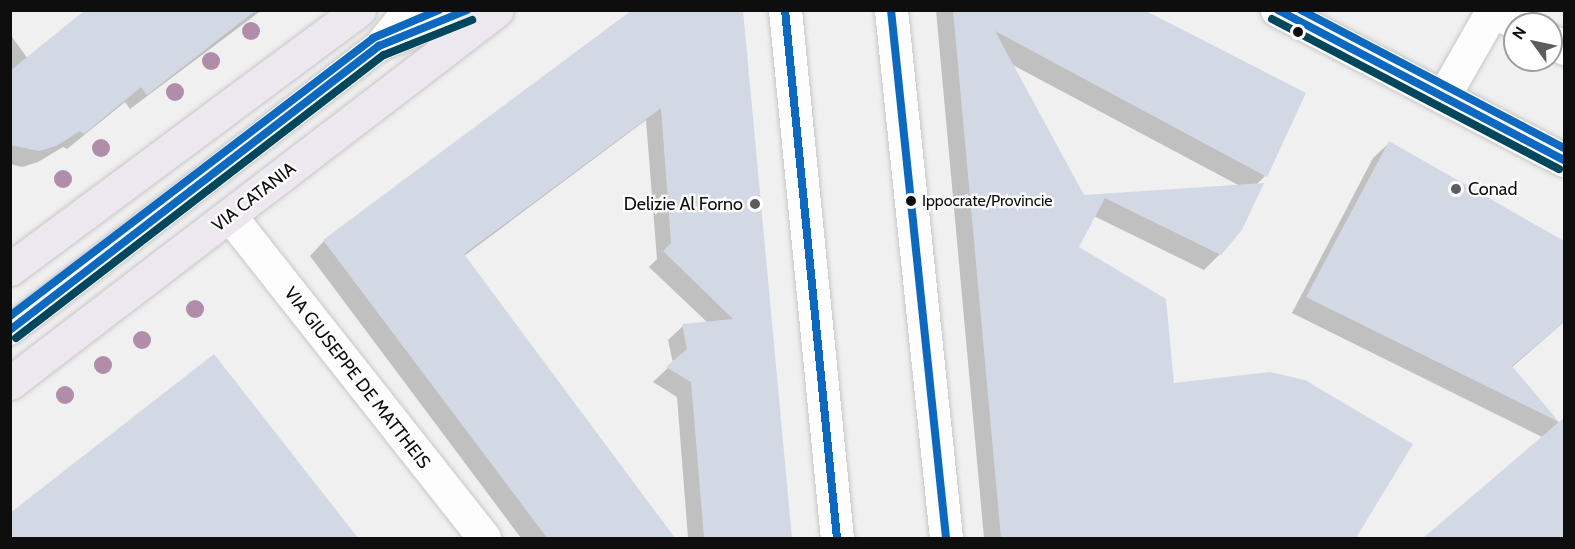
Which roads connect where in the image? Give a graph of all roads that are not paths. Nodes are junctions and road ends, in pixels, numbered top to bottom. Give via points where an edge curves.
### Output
1 (359, 10) edge
2 (408, 10) edge
3 (468, 10) edge
4 (497, 10) edge
5 (785, 10) edge
6 (891, 10) edge
7 (1277, 10) edge
8 (1492, 11) edge
9 (379, 46) junction
10 (1443, 97) junction
11 (1564, 160) edge
12 (230, 216) junction
13 (10, 269) edge
14 (10, 330) edge
15 (10, 383) edge
16 (484, 538) edge
17 (837, 538) edge
18 (946, 538) edge

1 - 13 main road
2 - 9 lane
3 - 9 lane
4 - 12 main road, VIA CATANIA
5 - 17 street
6 - 18 street
7 - 10 street
8 - 10 street
9 - 14 lane
10 - 11 street
12 - 15 main road, VIA CATANIA
12 - 16 street, VIA GIUSEPPE DE MATTHEIS

